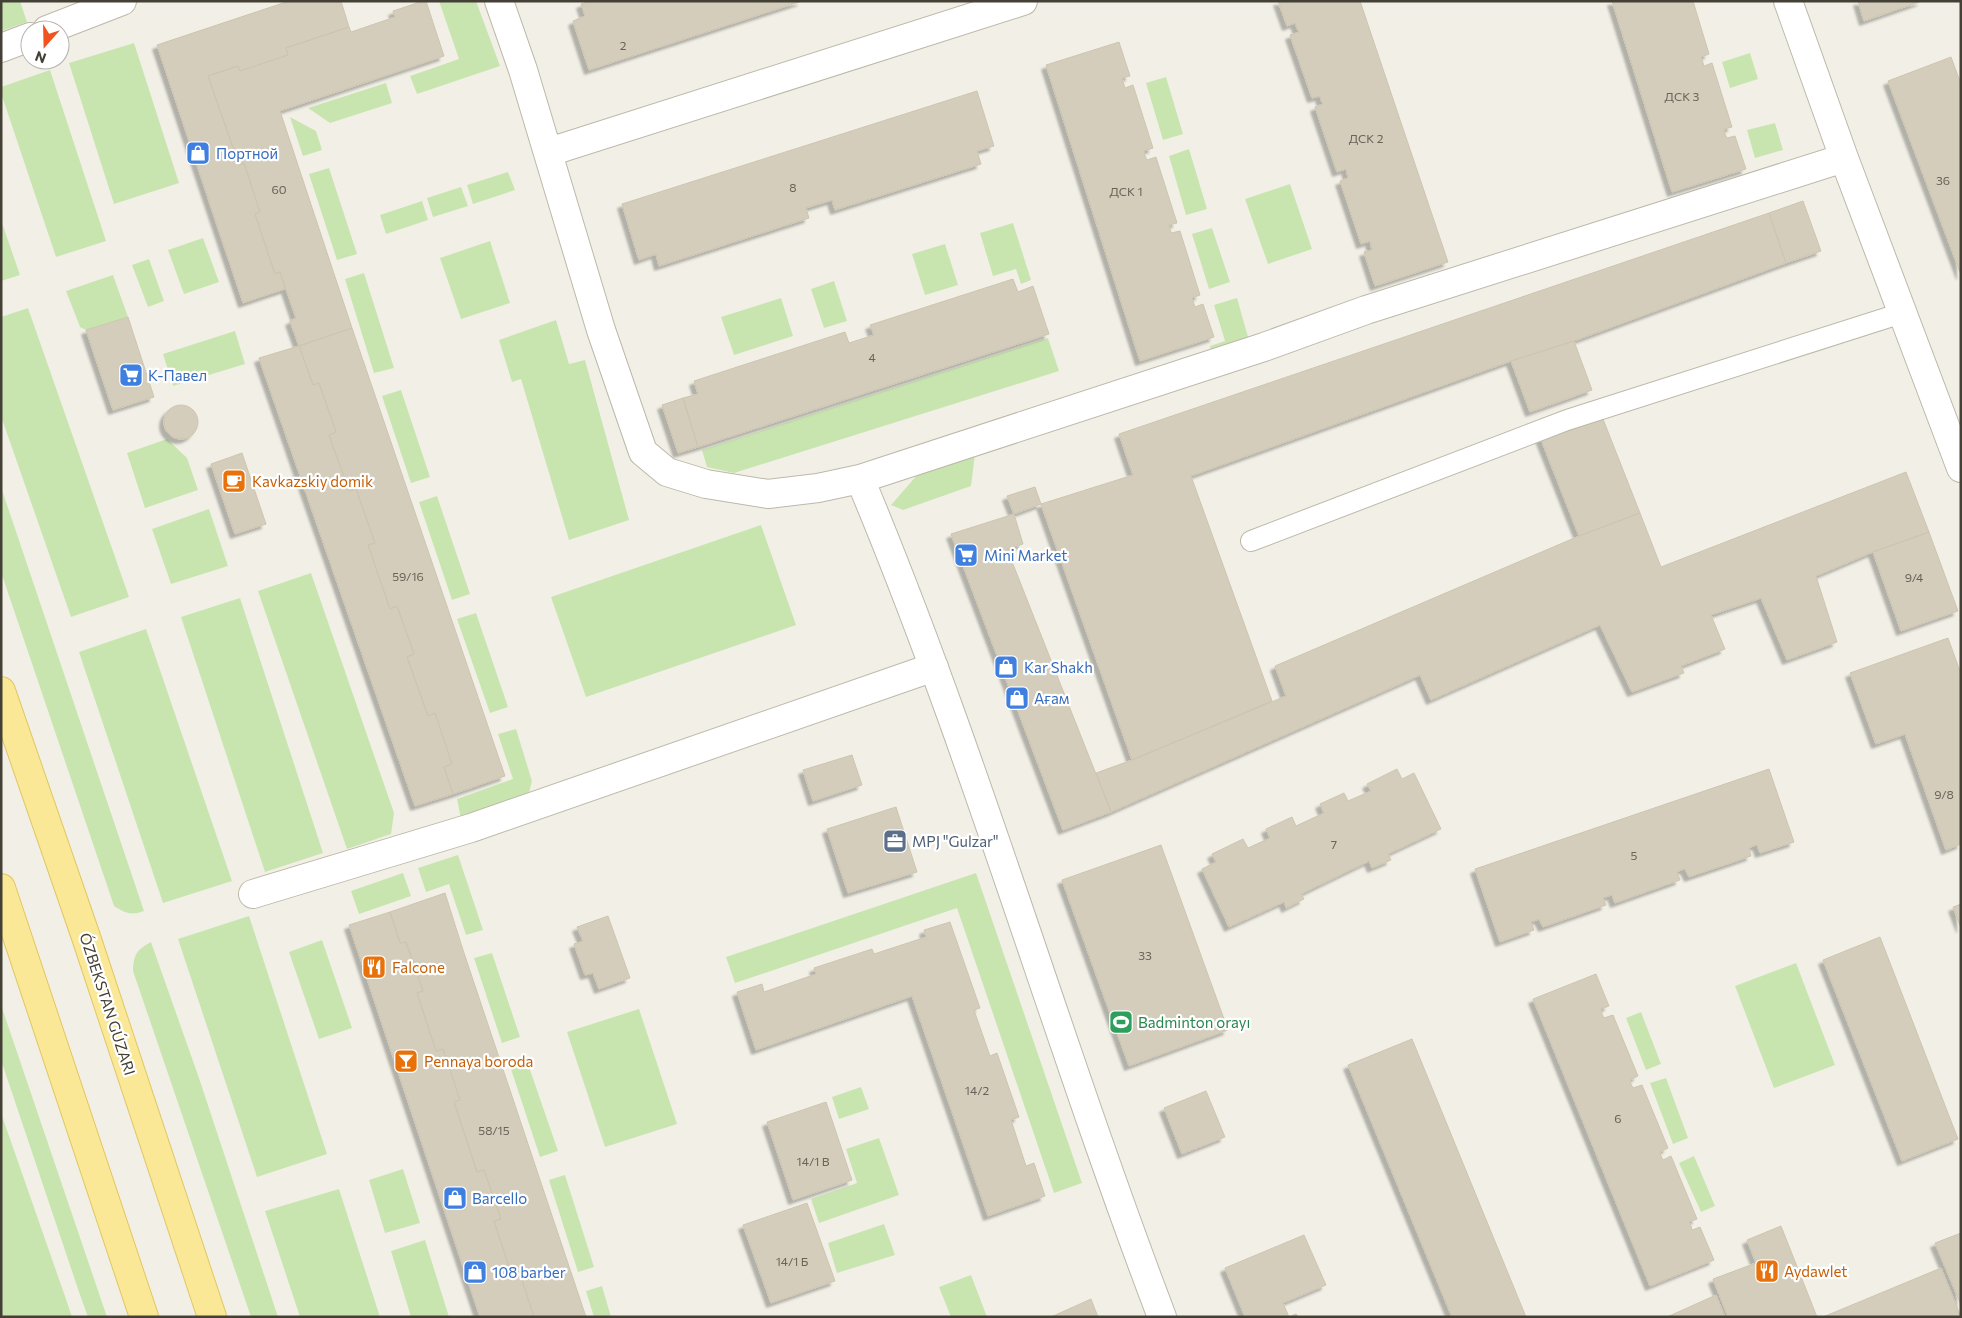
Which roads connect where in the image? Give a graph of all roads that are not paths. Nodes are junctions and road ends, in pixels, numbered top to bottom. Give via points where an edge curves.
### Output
1 (122, 1) edge
2 (499, 1) edge
3 (1023, 1) edge
4 (1788, 1) edge
5 (70, 21) edge
6 (20, 41) edge
7 (1, 48) edge
8 (549, 152) junction
9 (1844, 158) junction
10 (1902, 313) junction
11 (1961, 468) edge
12 (860, 479) junction
13 (1251, 541) dead end
14 (934, 667) junction
15 (1, 691) edge
16 (1, 888) edge
17 (253, 894) dead end
18 (144, 1317) edge
19 (212, 1317) edge
20 (1162, 1317) edge

1 - 5 street
2 - 8 street
3 - 8 street
4 - 9 street
6 - 7 street
8 - 12 street via 601,330 643,452 667,472 706,484 768,494
9 - 10 street
9 - 12 street via 1366,310
10 - 11 street
10 - 13 lane via 1567,420
12 - 14 street
14 - 17 street via 480,825
14 - 20 street via 1121,1210
15 - 19 main road
16 - 18 main road

